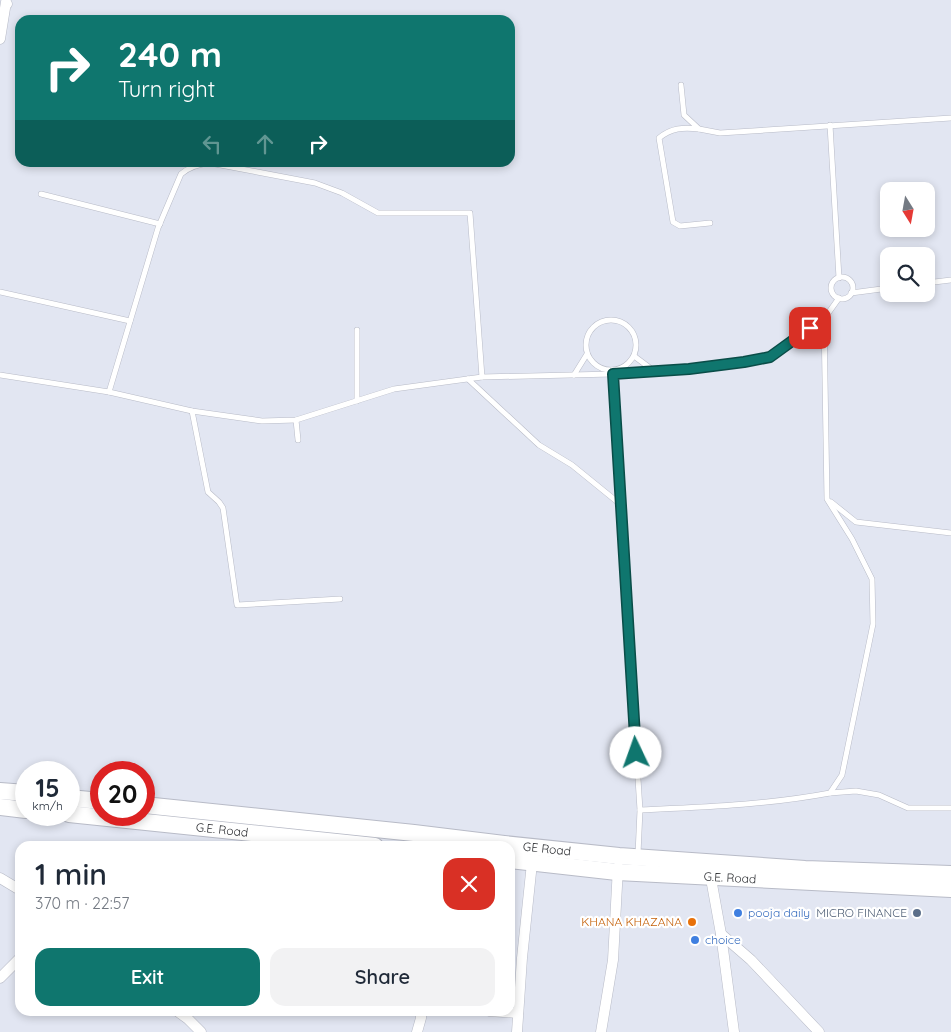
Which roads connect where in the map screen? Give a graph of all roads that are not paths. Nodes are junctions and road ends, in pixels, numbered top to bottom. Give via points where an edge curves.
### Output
1 (5, 2) edge
2 (0, 39) edge
3 (681, 85) dead end
4 (951, 118) edge
5 (830, 125) junction
6 (699, 129) junction
7 (193, 167) edge
8 (222, 167) edge
9 (41, 194) dead end
10 (710, 223) dead end
11 (160, 224) junction
12 (839, 278) junction
13 (951, 280) edge
14 (935, 282) edge
15 (880, 289) edge
16 (0, 292) edge
17 (851, 293) junction
18 (839, 298) junction
19 (824, 319) junction
20 (130, 321) junction
21 (357, 330) dead end
22 (587, 354) junction
23 (634, 356) junction
24 (655, 371) junction
25 (613, 372) junction
26 (0, 375) edge
27 (574, 375) junction
28 (482, 377) junction
29 (468, 379) junction
30 (109, 392) junction
31 (357, 401) junction
32 (192, 411) junction
33 (296, 420) junction
34 (298, 440) dead end
35 (827, 499) junction
36 (620, 504) junction
37 (951, 533) edge
38 (340, 599) dead end
39 (0, 791) edge
40 (15, 793) edge
41 (830, 793) junction
42 (155, 806) edge
43 (0, 807) edge
44 (951, 808) edge
45 (15, 809) edge
46 (640, 810) junction
47 (80, 815) edge
48 (327, 841) edge
49 (482, 841) edge
50 (515, 846) edge
51 (638, 857) junction
52 (515, 861) edge
53 (532, 863) junction
54 (618, 864) junction
55 (709, 870) junction
56 (951, 874) edge
57 (0, 878) edge
58 (15, 887) edge
59 (951, 889) edge
60 (721, 934) junction
61 (15, 963) edge
62 (0, 978) edge
63 (515, 1013) edge
64 (518, 1013) junction
65 (184, 1016) edge
66 (421, 1016) edge
67 (201, 1032) edge
68 (417, 1032) edge
69 (517, 1032) edge
70 (601, 1032) edge
71 (734, 1032) edge
72 (819, 1032) edge

1 - 2 street
3 - 6 lane via 684,115
4 - 5 lane
5 - 6 lane via 720,133
5 - 12 lane
6 - 10 lane via 668,130 659,138 674,222 680,226
7 - 11 lane via 180,174
8 - 28 lane via 315,183 342,193 378,213 470,213
9 - 11 lane
11 - 20 lane
12 - 17 lane via 846,278 851,283
12 - 18 lane via 833,281 831,288
13 - 14 lane
15 - 17 lane
16 - 20 lane
17 - 18 lane
18 - 19 lane
19 - 24 lane via 770,357
19 - 35 lane
20 - 30 lane
21 - 31 lane
22 - 23 lane via 587,337 591,329 606,320 615,320 634,333
22 - 25 lane via 599,367
22 - 27 lane
23 - 24 lane
23 - 25 lane
24 - 25 lane
25 - 27 lane
25 - 36 lane
26 - 30 lane
27 - 28 lane
28 - 29 lane
29 - 31 lane via 394,389
29 - 36 lane via 539,445 572,465
30 - 32 lane
31 - 33 lane
32 - 33 lane via 262,421
32 - 38 lane via 208,492 223,508 237,605
33 - 34 lane
35 - 37 lane via 856,522
35 - 41 lane via 872,579 873,624 842,774
36 - 46 lane
39 - 40 main road
41 - 44 lane via 878,795 908,808
41 - 46 lane via 739,806
42 - 49 main road, GE Road
43 - 45 main road
46 - 51 lane
47 - 48 main road, G.E. Road
50 - 54 main road, GE Road
51 - 54 main road, GE Road
51 - 55 main road, GE Road
52 - 53 main road, G.E. Road
53 - 54 main road, G.E. Road
53 - 64 street
54 - 55 main road, G.E. Road
54 - 70 street via 613,960
55 - 56 main road, GE Road via 805,869
55 - 59 main road, G.E. Road
55 - 60 street
57 - 58 street
60 - 71 street
60 - 72 street via 751,960
61 - 62 street
63 - 64 street
64 - 69 street
65 - 67 street
66 - 68 street

